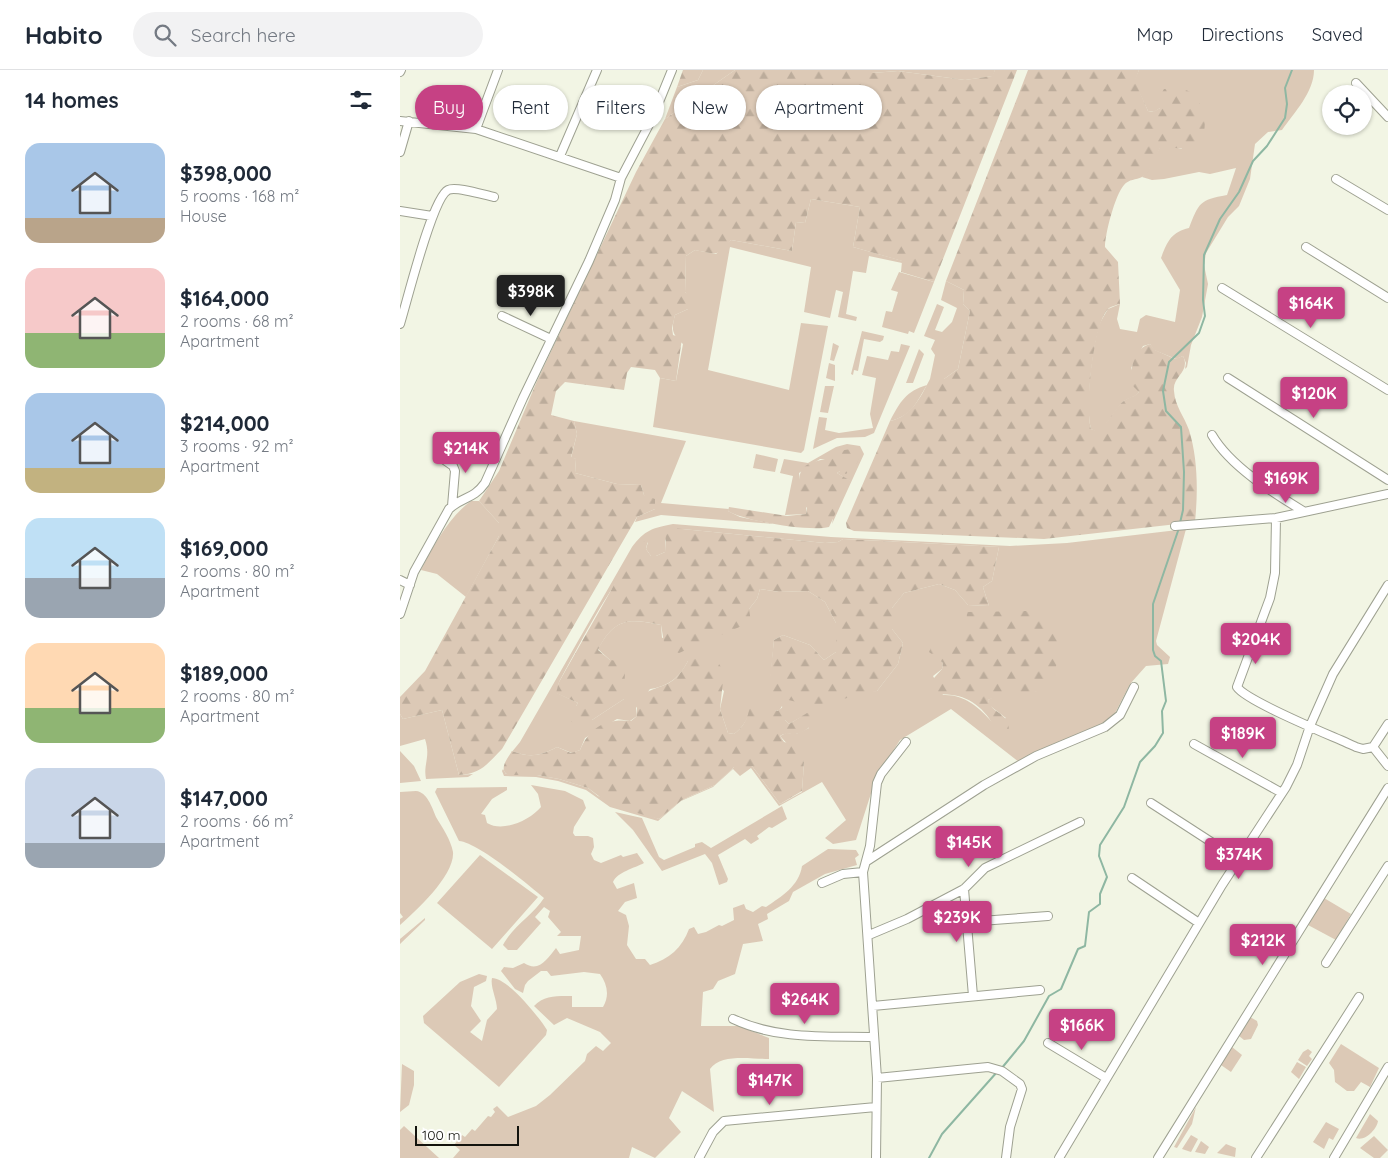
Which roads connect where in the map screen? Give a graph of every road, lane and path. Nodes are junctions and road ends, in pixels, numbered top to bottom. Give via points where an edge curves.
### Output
1 (498, 70) edge
2 (597, 70) edge
3 (672, 70) edge
4 (1356, 83) dead end
5 (1388, 104) edge
6 (483, 110) edge
7 (1385, 114) edge
8 (400, 121) edge
9 (409, 121) junction
10 (415, 122) edge
11 (479, 130) edge
12 (400, 152) edge
13 (560, 156) junction
14 (621, 178) junction
15 (1336, 179) dead end
16 (494, 197) dead end
17 (1388, 210) edge
18 (400, 211) edge
19 (432, 216) junction
20 (1306, 247) dead end
21 (1222, 288) dead end
22 (1388, 298) edge
23 (502, 316) dead end
24 (400, 324) edge
25 (551, 339) junction
26 (1228, 378) dead end
27 (1388, 390) edge
28 (1212, 435) dead end
29 (442, 459) dead end
30 (1388, 480) edge
31 (1388, 494) edge
32 (452, 506) junction
33 (1303, 511) junction
34 (1276, 518) junction
35 (1175, 526) dead end
36 (400, 580) edge
37 (410, 585) junction
38 (1388, 585) edge
39 (400, 614) edge
40 (1134, 687) dead end
41 (1388, 724) edge
42 (1310, 726) junction
43 (906, 742) dead end
44 (1194, 744) dead end
45 (1373, 747) junction
46 (1388, 766) edge
47 (1388, 788) edge
48 (1282, 794) junction
49 (1151, 803) dead end
50 (1080, 822) dead end
51 (1238, 860) junction
52 (867, 861) junction
53 (1388, 866) edge
54 (863, 872) junction
55 (1132, 878) dead end
56 (822, 883) dead end
57 (964, 889) junction
58 (1048, 916) dead end
59 (967, 922) junction
60 (1199, 924) junction
61 (868, 935) junction
62 (1326, 963) dead end
63 (1040, 990) dead end
64 (972, 996) junction
65 (1359, 997) dead end
66 (873, 1006) junction
67 (733, 1019) dead end
68 (874, 1037) junction
69 (1048, 1043) dead end
70 (1388, 1067) edge
71 (877, 1078) junction
72 (1106, 1078) junction
73 (876, 1107) junction
74 (699, 1158) edge
75 (876, 1158) edge
76 (1006, 1158) edge
77 (1059, 1158) edge
78 (1158, 1158) edge
79 (1256, 1158) edge
80 (1334, 1158) edge

1 - 6 street
2 - 13 street
3 - 14 street via 652,119
4 - 7 street
5 - 7 street
8 - 9 street
9 - 10 street
9 - 12 street
11 - 13 street
13 - 14 street
14 - 25 street via 615,200
15 - 17 street
16 - 19 street via 453,189 444,193
18 - 19 street
19 - 24 street
20 - 22 street
21 - 27 street
23 - 25 street
25 - 32 street via 485,482 476,495
26 - 30 street
28 - 33 street via 1224,454 1275,494
29 - 32 street via 455,471
31 - 33 street
32 - 37 street via 423,555
33 - 34 street
34 - 35 street
34 - 42 street via 1275,573 1270,598 1237,687 1262,704
36 - 37 street
37 - 39 street
38 - 42 street via 1333,674
40 - 52 street via 1120,715 1105,727 1036,756 984,785
41 - 45 street
42 - 45 street via 1356,747
42 - 48 street via 1297,765
43 - 52 street via 877,783
44 - 48 street
45 - 46 street
47 - 78 street
48 - 51 street
49 - 51 street
50 - 57 street via 984,868
51 - 60 street
52 - 54 street
53 - 62 street
54 - 56 street via 843,874
54 - 61 street
55 - 60 street
57 - 59 street
57 - 61 street
58 - 59 street
59 - 64 street
60 - 72 street
61 - 66 street
63 - 64 street
64 - 66 street
65 - 79 street
66 - 68 street
67 - 68 street via 761,1030 792,1036
68 - 71 street
69 - 72 street
70 - 80 street
71 - 73 street
71 - 76 street via 964,1068 1000,1069 1020,1084 1022,1090 1010,1127
72 - 77 street
73 - 74 street via 724,1121 713,1132
73 - 75 street

